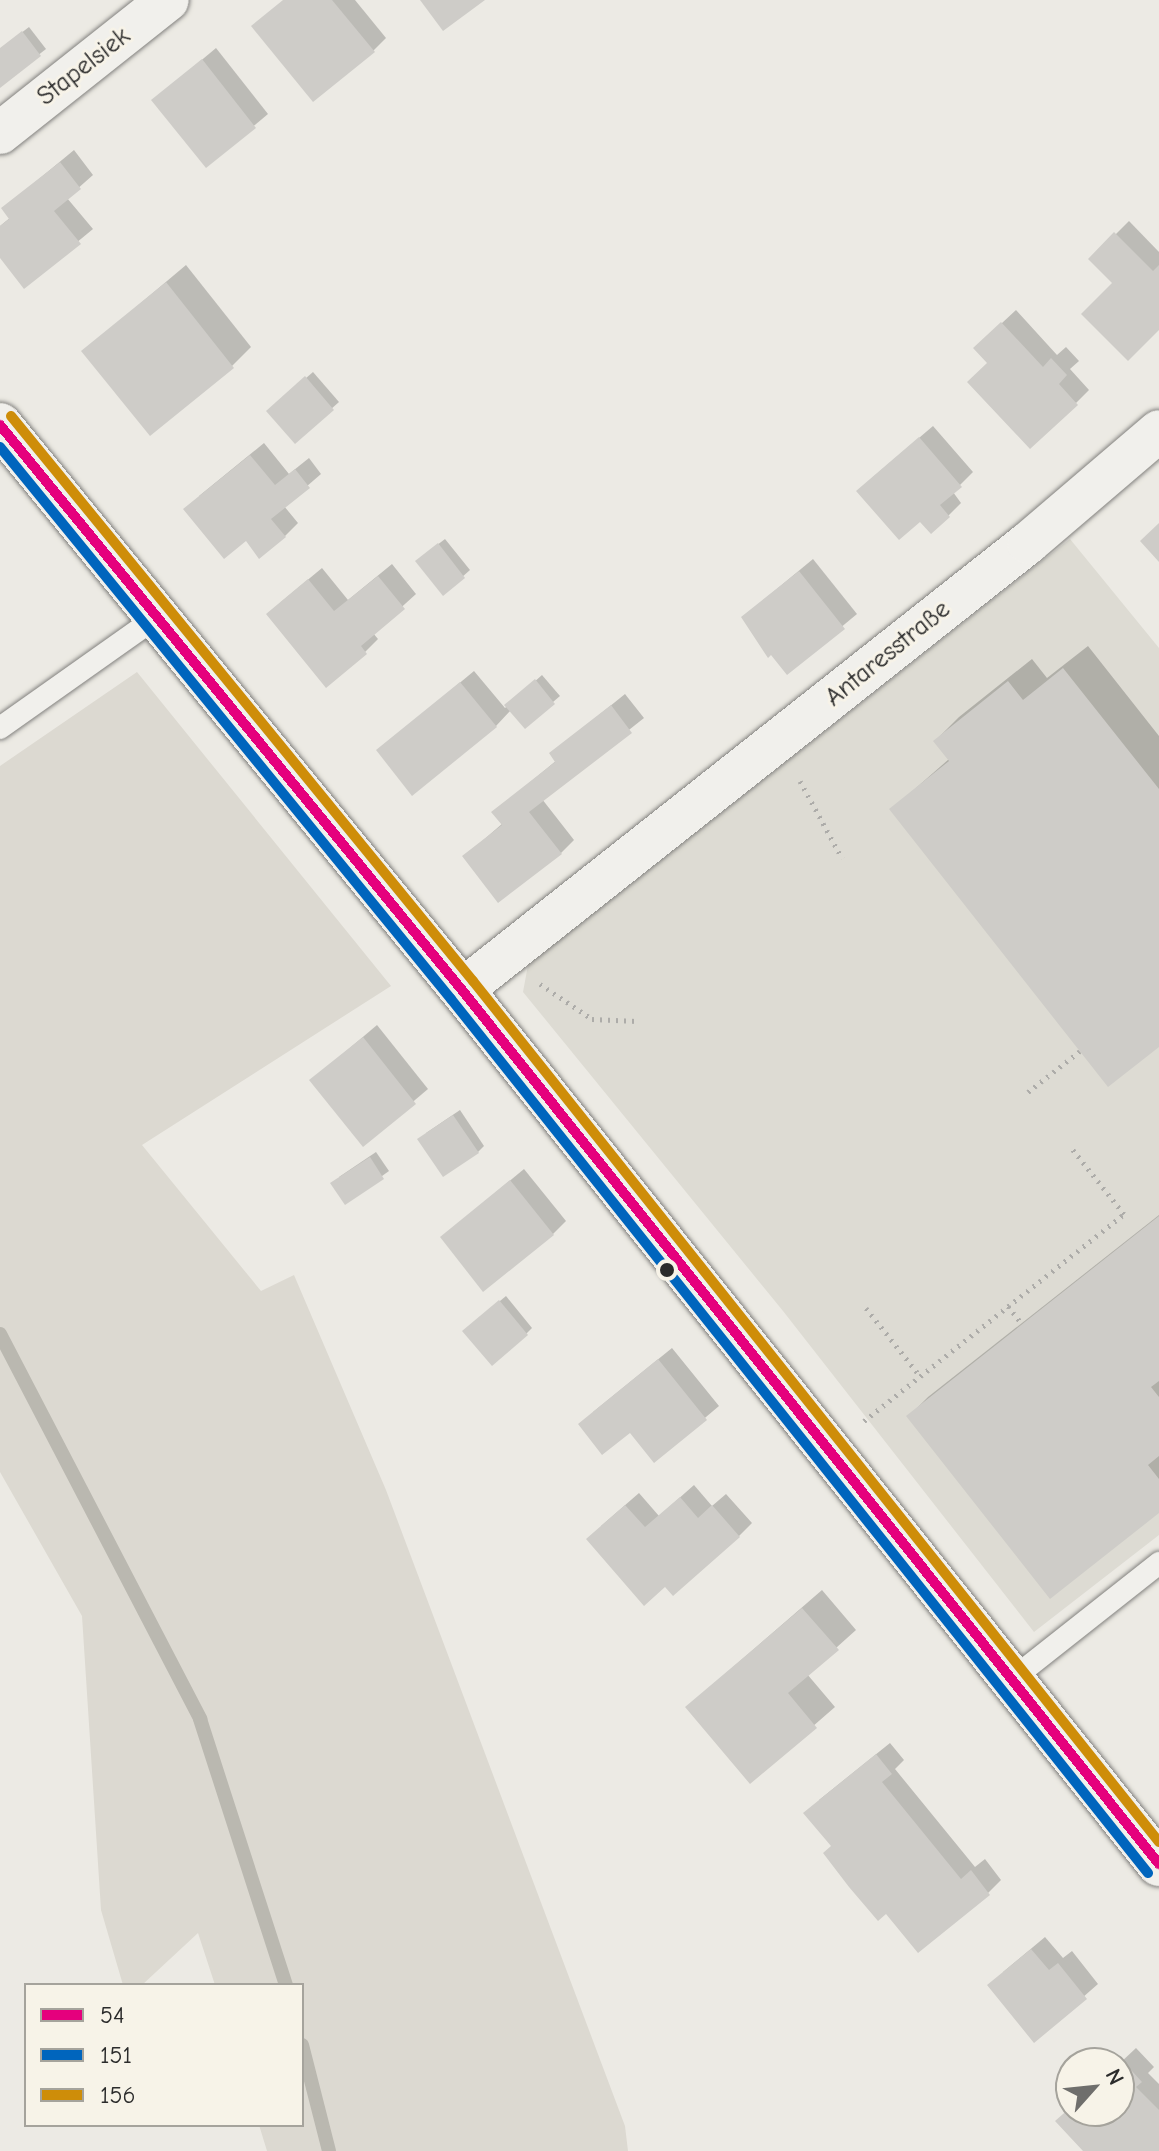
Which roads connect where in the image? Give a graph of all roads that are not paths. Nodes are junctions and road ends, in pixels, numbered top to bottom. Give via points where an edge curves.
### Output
1 (168, 0) edge
2 (0, 133) edge
3 (0, 425) edge
4 (1159, 431) edge
5 (157, 617) junction
6 (0, 728) edge
7 (476, 979) junction
8 (1159, 1563) edge
9 (1011, 1680) junction
10 (1159, 1864) edge

1 - 2 street, Stapelsiek
3 - 5 main road
4 - 7 street, Antaresstraße via 1028,543
5 - 6 lane
5 - 7 main road
7 - 9 main road via 827,1449
8 - 9 lane
9 - 10 main road

